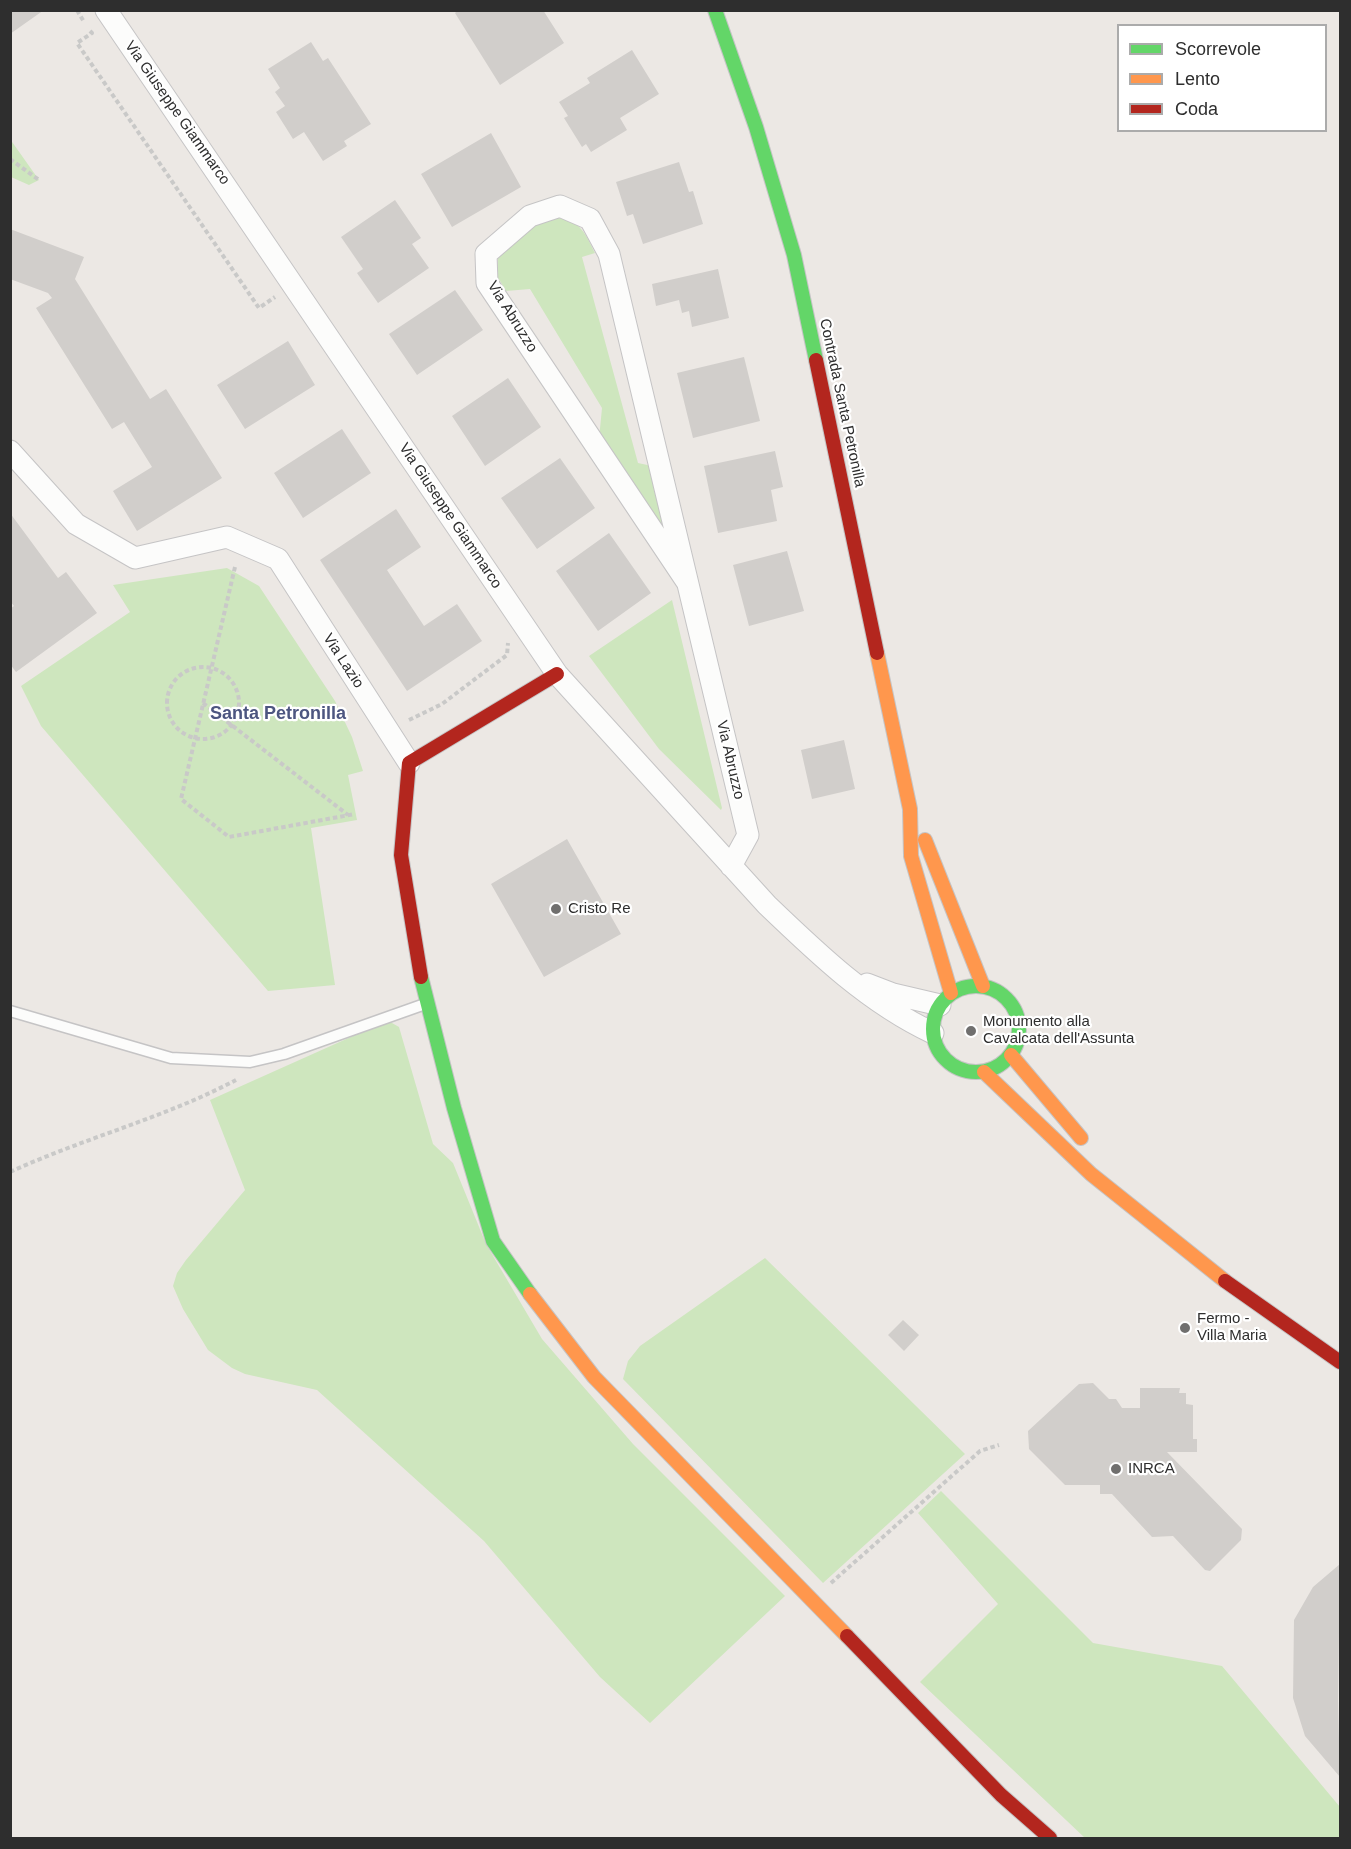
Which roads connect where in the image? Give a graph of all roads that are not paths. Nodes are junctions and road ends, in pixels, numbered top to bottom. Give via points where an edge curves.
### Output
1 (106, 10) edge
2 (715, 10) edge
3 (10, 451) edge
4 (687, 582) junction
5 (557, 674) junction
6 (409, 763) junction
7 (910, 809) junction
8 (731, 866) junction
9 (847, 977) junction
10 (983, 986) junction
11 (946, 999) junction
12 (428, 1003) junction
13 (10, 1011) edge
14 (933, 1033) junction
15 (1011, 1055) junction
16 (984, 1072) junction
17 (1122, 1196) junction
18 (1341, 1362) edge
19 (1050, 1839) edge

1 - 5 street, Via Giuseppe Giammarco
2 - 7 main road, Contrada Santa Petronilla via 756,127 794,255
3 - 6 street, Via Lazio via 76,524 135,558 227,537 278,559
4 - 4 street, Via Abruzzo via 609,254 590,219 560,206 530,216 486,254 487,283
4 - 8 street, Via Abruzzo via 748,835
5 - 6 main road
5 - 8 street, Via Giuseppe Giammarco
6 - 12 main road via 401,855
7 - 10 main road, Contrada Santa Petronilla via 933,855
7 - 11 main road, Contrada Santa Petronilla via 911,856
8 - 9 street, Via Giuseppe Giammarco via 792,929
9 - 11 street via 893,994
9 - 14 street, Via Giuseppe Giammarco via 864,993
10 - 11 main road via 966,987
10 - 15 main road via 999,992 1011,1004 1019,1022 1018,1040
11 - 14 main road via 934,1018
12 - 13 lane via 284,1054 250,1062 171,1058
12 - 19 main road via 454,1108 494,1241 541,1311 594,1377 1001,1795
14 - 16 main road via 940,1053 958,1068
15 - 16 main road via 1001,1065
15 - 17 main road via 1096,1156
16 - 17 main road via 1091,1174
17 - 18 main road via 1219,1276

